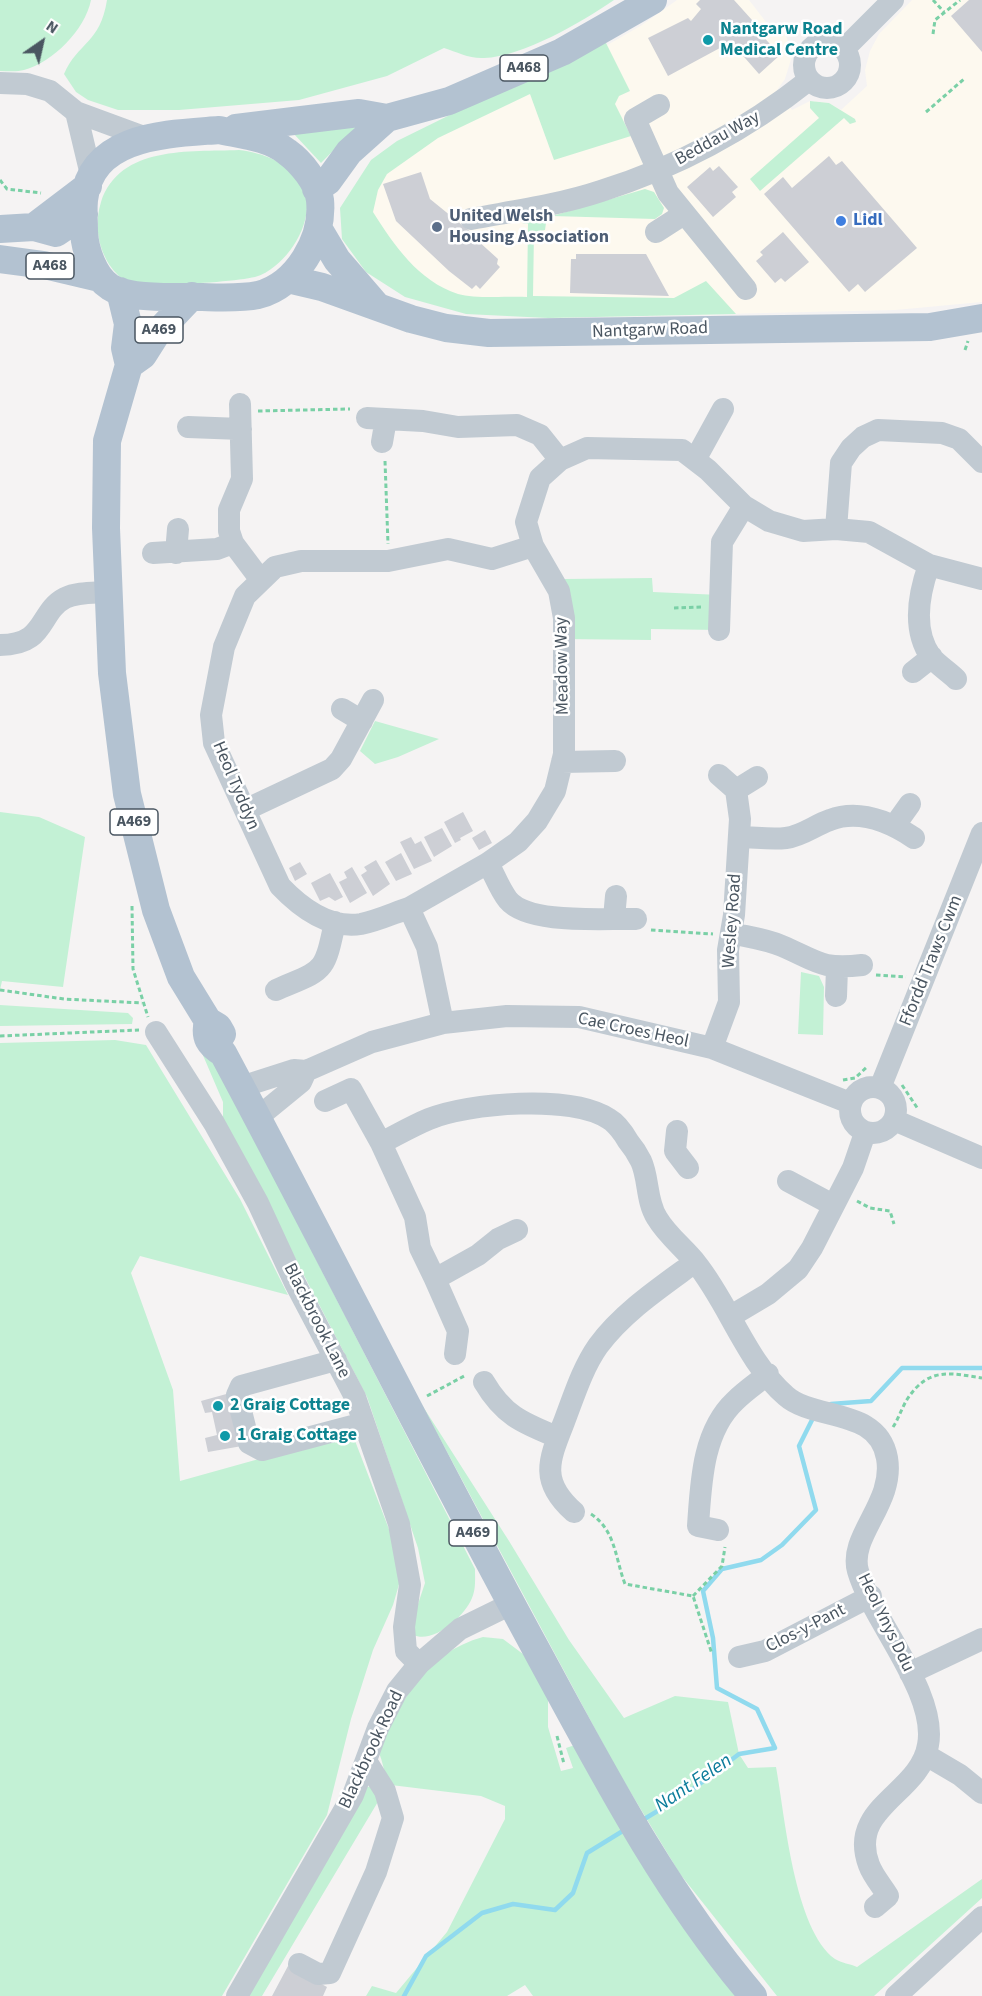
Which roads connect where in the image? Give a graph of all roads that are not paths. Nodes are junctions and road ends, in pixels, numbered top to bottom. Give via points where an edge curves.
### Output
1 (653, 0) edge
2 (893, 0) edge
3 (844, 49) junction
4 (809, 80) junction
5 (0, 83) edge
6 (659, 105) dead end
7 (76, 112) junction
8 (387, 118) junction
9 (219, 130) junction
10 (144, 137) junction
11 (657, 171) junction
12 (90, 181) junction
13 (316, 189) junction
14 (84, 214) junction
15 (684, 214) junction
16 (471, 219) dead end
17 (34, 227) junction
18 (318, 228) junction
19 (0, 229) edge
20 (656, 232) dead end
21 (0, 259) edge
22 (288, 279) junction
23 (109, 285) junction
24 (746, 289) dead end
25 (192, 296) junction
26 (375, 304) junction
27 (982, 318) edge
28 (930, 327) junction
29 (982, 339) edge
30 (129, 365) junction
31 (723, 422) dead end
32 (188, 427) dead end
33 (382, 442) road end
34 (978, 448) edge
35 (560, 459) junction
36 (695, 460) junction
37 (744, 506) junction
38 (178, 530) dead end
39 (836, 530) junction
40 (233, 543) junction
41 (533, 546) junction
42 (153, 553) dead end
43 (176, 553) junction
44 (929, 565) junction
45 (260, 579) junction
46 (982, 579) edge
47 (107, 592) junction
48 (723, 611) road end
49 (0, 645) edge
50 (932, 657) junction
51 (913, 672) dead end
52 (956, 679) dead end
53 (373, 700) dead end
54 (615, 761) dead end
55 (562, 762) junction
56 (757, 777) dead end
57 (910, 804) dead end
58 (245, 810) junction
59 (895, 825) junction
60 (982, 833) edge
61 (739, 837) junction
62 (914, 838) dead end
63 (488, 863) junction
64 (616, 896) dead end
65 (410, 908) junction
66 (335, 922) junction
67 (731, 934) junction
68 (862, 964) road end
69 (837, 968) junction
70 (276, 990) dead end
71 (836, 996) dead end
72 (443, 1023) junction
73 (156, 1032) road end
74 (712, 1048) junction
75 (306, 1071) junction
76 (241, 1087) junction
77 (880, 1088) junction
78 (325, 1101) dead end
79 (850, 1103) junction
80 (257, 1118) junction
81 (894, 1120) junction
82 (865, 1132) junction
83 (381, 1143) junction
84 (680, 1150) dead end
85 (982, 1158) edge
86 (642, 1164) junction
87 (788, 1181) dead end
88 (836, 1199) junction
89 (517, 1230) dead end
90 (695, 1262) junction
91 (435, 1279) junction
92 (731, 1316) junction
93 (455, 1354) dead end
94 (336, 1360) junction
95 (768, 1374) junction
96 (476, 1378) road end
97 (364, 1423) junction
98 (554, 1447) junction
99 (580, 1511) road end
100 (718, 1530) road end
101 (871, 1596) junction
102 (511, 1604) junction
103 (982, 1639) edge
104 (739, 1657) dead end
105 (419, 1664) junction
106 (910, 1673) junction
107 (926, 1755) junction
108 (366, 1761) junction
109 (982, 1792) edge
110 (875, 1907) dead end
111 (982, 1917) edge
112 (299, 1964) dead end
113 (237, 1996) edge
114 (753, 1996) edge
115 (896, 1996) edge

1 - 8 main road, A468 via 562,52 449,100
2 - 3 street
3 - 4 street via 826,42 811,48 804,68
3 - 4 street via 851,69 842,84 823,88
4 - 11 street, Beddau Way via 730,135
5 - 7 street via 27,84 50,91
6 - 11 street via 635,119
7 - 10 street
7 - 12 street
8 - 9 main road, A468 via 359,113
8 - 13 main road, A468 via 348,152 328,180
9 - 10 main road
9 - 13 main road via 260,138 287,152 309,175
10 - 12 main road via 109,154
11 - 15 street, Beddau Way
11 - 16 street via 598,192
12 - 14 main road
12 - 17 main road, A468
13 - 18 main road via 320,198
14 - 17 main road, A468 via 56,233
14 - 23 main road via 84,243
15 - 20 street
15 - 24 street, Beddau Way
17 - 19 main road, A468
18 - 22 main road via 310,252
18 - 26 main road, Nantgarw Road via 337,260
21 - 23 main road, A468 via 44,265
22 - 25 main road via 259,295
22 - 26 main road, Nantgarw Road
23 - 25 main road via 153,297
23 - 30 main road, A469 via 128,324 125,348
25 - 30 main road, A469
26 - 28 main road, Nantgarw Road via 446,328 489,333
27 - 28 main road, Nantgarw Road
28 - 29 main road, Nantgarw Road
30 - 47 main road, A469 via 107,441
31 - 36 street
32 - 40 street via 241,415 242,479 229,510
33 - 35 street via 376,419 458,427 516,425 540,435
34 - 39 street via 942,433 878,430 863,437 841,463
35 - 36 street, Meadow Way via 587,448 662,448 682,450
35 - 41 street, Meadow Way via 540,478 530,502 526,522
36 - 37 street, Meadow Way
37 - 39 street, Meadow Way via 769,521 803,531
37 - 48 street via 722,542
38 - 43 street
39 - 44 street, Meadow Way via 869,532
40 - 43 street via 217,549
40 - 45 street
41 - 45 street, Heol Tyddyn via 492,559 448,549 388,561 301,561 274,567
41 - 55 street, Meadow Way via 559,591 564,618
42 - 43 street
44 - 46 street, Meadow Way
44 - 50 street via 921,588 919,621
45 - 58 street, Heol Tyddyn via 245,596 224,647 211,716 214,742
47 - 49 street via 62,599 32,636
47 - 76 main road, A469 via 127,795 156,910 181,976 208,1021 205,1033 212,1047 223,1053
50 - 51 street
50 - 52 street
53 - 58 street via 352,715 332,769
54 - 55 street
55 - 63 street, Meadow Way via 555,791 537,820 518,842
56 - 61 street, Wesley Road via 728,783 740,819
57 - 59 street
58 - 66 street, Heol Tyddyn via 280,886 297,904
59 - 61 street via 844,816 786,838
59 - 62 street
60 - 77 street, Ffordd Traws Cwm
61 - 67 street, Wesley Road
63 - 64 street via 508,900 538,916 625,919
63 - 65 street, Meadow Way
65 - 66 street, Heol Tyddyn via 360,924
65 - 72 street via 426,947
66 - 70 street via 328,957 320,971
67 - 69 street via 782,946 811,962
67 - 74 street, Wesley Road via 729,1002
68 - 69 street
69 - 71 street
72 - 74 street, Cae Croes Heol via 507,1016 579,1017
72 - 75 street, Cae Croes Heol via 372,1042
73 - 94 street, Blackbrook Lane via 253,1193
74 - 79 street, Cae Croes Heol
75 - 76 street, Cae Croes Heol via 294,1070
75 - 80 street, Cae Croes Heol via 301,1082
76 - 80 main road, A469
77 - 79 street via 859,1091
77 - 81 street via 895,1102
78 - 83 street via 351,1089
79 - 82 street via 850,1117
80 - 102 main road, A469
81 - 82 street via 880,1133
81 - 85 street
82 - 88 street
83 - 86 street via 431,1118 484,1107 546,1103 583,1108 610,1119
83 - 91 street via 415,1217 420,1248
84 - 86 street
86 - 90 street via 656,1217
87 - 88 street
88 - 92 street via 798,1269 768,1294
89 - 91 street
90 - 92 street
90 - 98 street via 637,1305 598,1346 582,1374
91 - 93 street via 458,1331
92 - 95 street
94 - 97 street, Blackbrook Lane
94 - 97 street via 241,1386 237,1395 249,1443 262,1450
95 - 100 street via 734,1402 710,1439 698,1526
95 - 101 street, Heol Ynys Ddu via 787,1398 863,1424 878,1440 887,1458 882,1503 862,1539 857,1569
96 - 98 street via 496,1402
97 - 105 street, Blackbrook Lane via 399,1524 410,1585 404,1627 406,1651
98 - 99 street via 549,1472 554,1490
101 - 104 street, Clos-y-Pant via 765,1651
101 - 106 street, Heol Ynys Ddu
102 - 105 street, Blackbrook Road via 460,1629
102 - 114 main road, A469 via 666,1876
103 - 106 street
105 - 108 street, Blackbrook Road via 397,1691
106 - 107 street, Heol Ynys Ddu via 926,1711
107 - 109 street
107 - 110 street, Heol Ynys Ddu via 914,1777 879,1807 871,1822 866,1854 888,1896
108 - 112 street via 385,1791 393,1818 376,1872 330,1973 318,1974
108 - 113 street, Blackbrook Road via 354,1795
111 - 115 street

